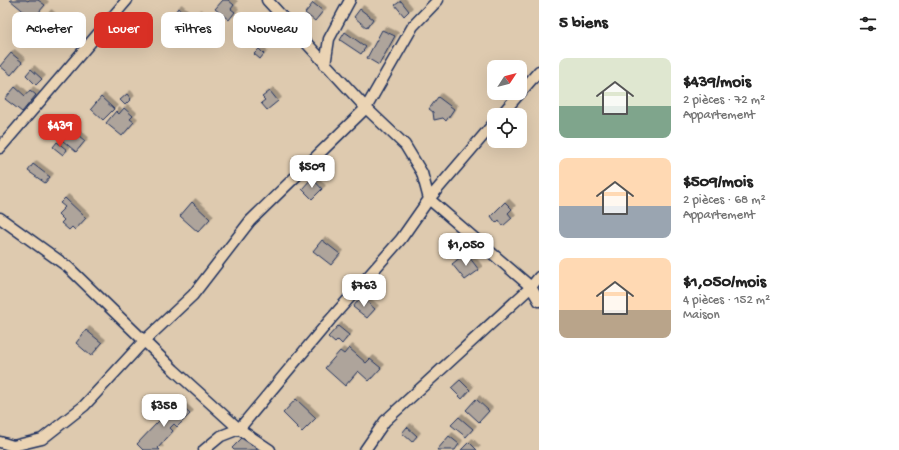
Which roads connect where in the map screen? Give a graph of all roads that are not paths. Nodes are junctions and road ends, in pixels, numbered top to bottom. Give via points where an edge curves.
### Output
1 (127, 0) edge
2 (267, 0) edge
3 (350, 0) edge
4 (438, 0) edge
5 (325, 65) junction
6 (539, 71) edge
7 (527, 85) edge
8 (514, 100) edge
9 (366, 108) junction
10 (507, 108) edge
11 (487, 131) edge
12 (0, 148) edge
13 (429, 198) junction
14 (0, 218) edge
15 (539, 277) edge
16 (531, 287) junction
17 (539, 301) edge
18 (144, 341) junction
19 (239, 429) junction
20 (0, 442) edge
21 (13, 448) edge
22 (204, 450) edge
23 (270, 450) edge
24 (365, 450) edge

1 - 12 street
2 - 5 street
3 - 5 street via 329,39
4 - 9 street via 413,26
5 - 9 street
6 - 7 street
8 - 10 street
9 - 13 street via 405,145 422,173
9 - 18 street via 250,221 193,295
11 - 13 street
13 - 16 street
13 - 19 street via 401,239
14 - 18 street via 68,267
15 - 16 street
16 - 17 street
16 - 24 street via 385,420
18 - 19 street
18 - 21 street via 84,406 42,439
19 - 22 street via 221,436
19 - 23 street
20 - 21 street

